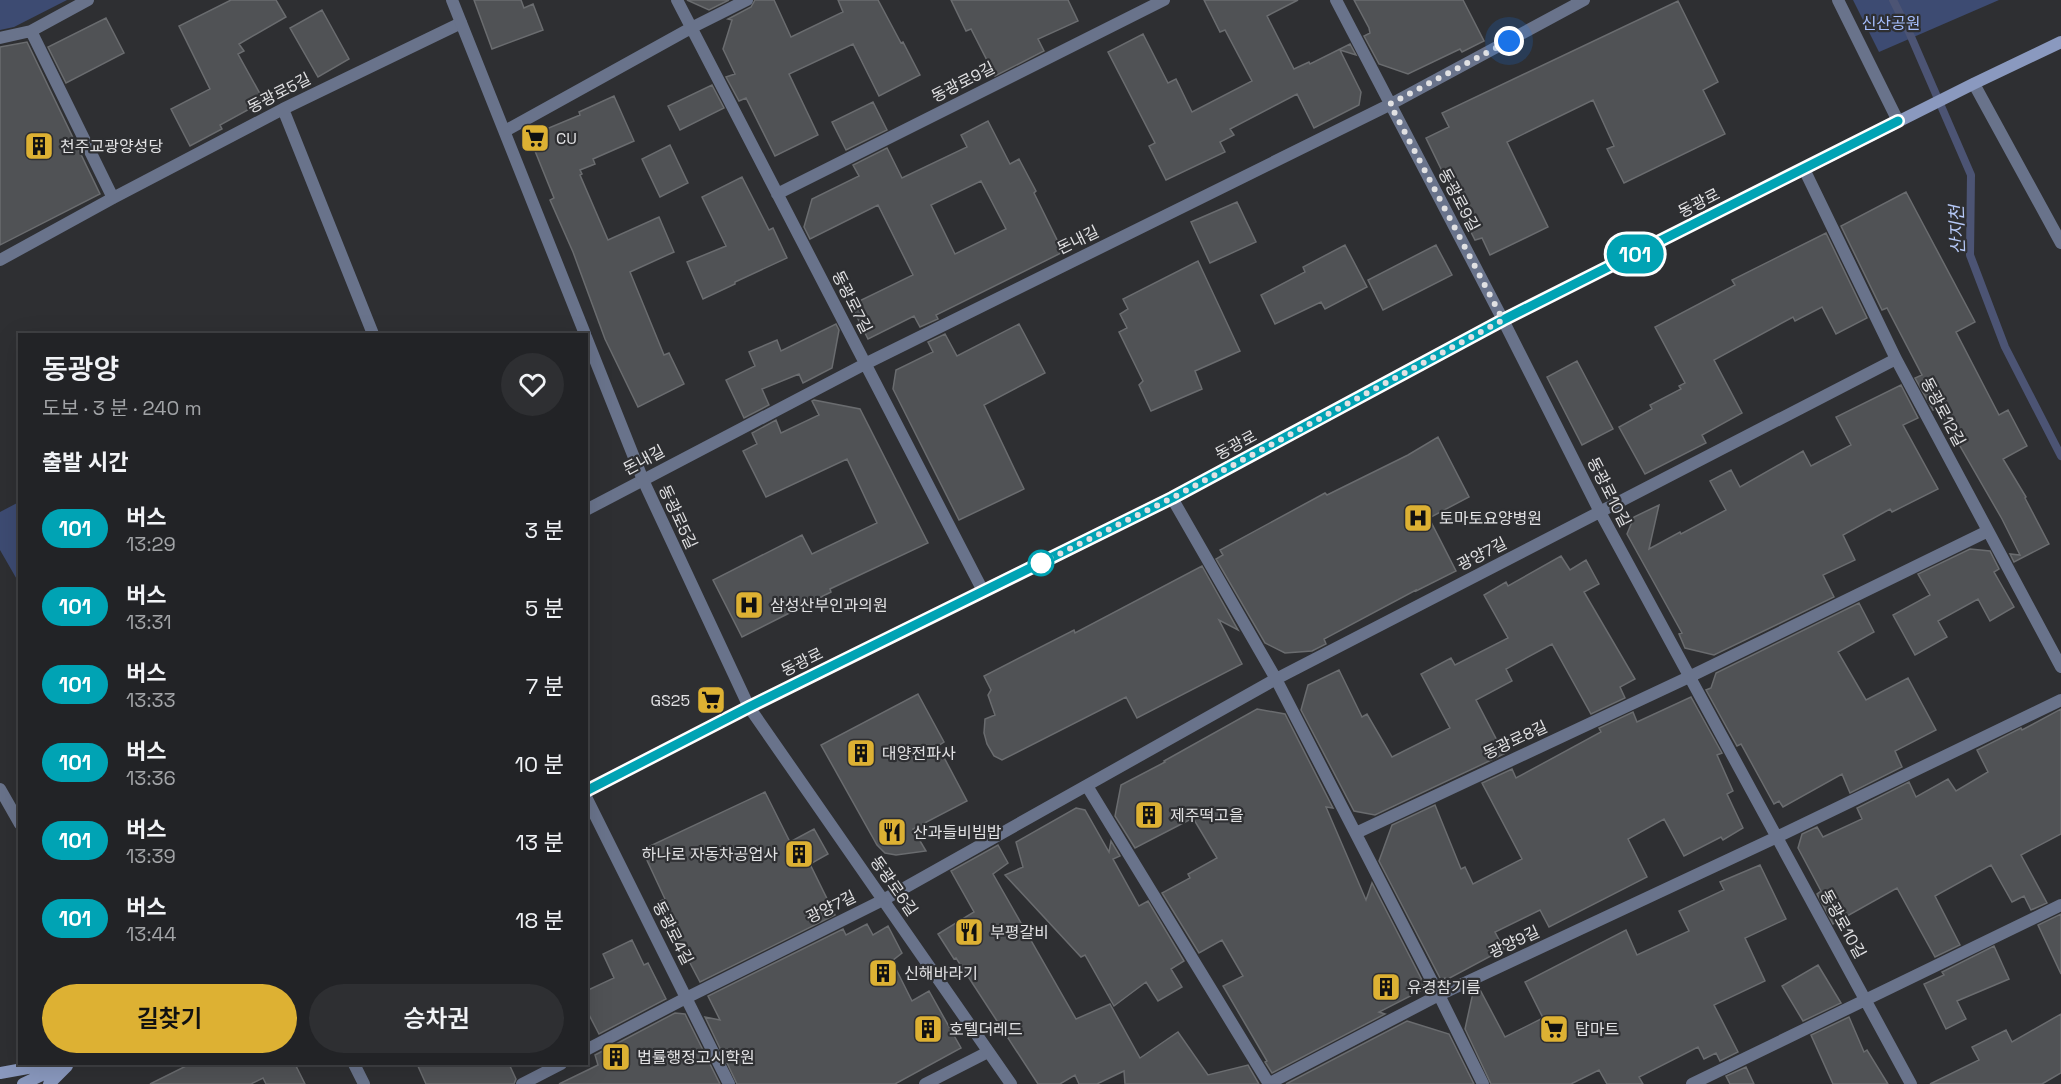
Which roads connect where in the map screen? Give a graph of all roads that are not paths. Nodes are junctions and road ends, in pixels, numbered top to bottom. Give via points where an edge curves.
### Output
1 (88, 0) edge
2 (452, 0) edge
3 (677, 0) edge
4 (747, 0) edge
5 (1164, 0) edge
6 (1336, 0) edge
7 (1584, 0) edge
8 (1838, 0) edge
9 (461, 22) junction
10 (691, 28) junction
11 (30, 32) junction
12 (0, 38) edge
13 (2061, 42) edge
14 (1973, 84) junction
15 (1390, 104) junction
16 (283, 109) junction
17 (1899, 121) junction
18 (505, 131) junction
19 (1804, 169) junction
20 (777, 194) junction
21 (113, 198) junction
22 (2061, 243) edge
23 (0, 260) edge
24 (1503, 320) junction
25 (373, 333) edge
26 (585, 333) edge
27 (588, 341) edge
28 (1896, 359) junction
29 (866, 364) junction
30 (643, 480) junction
31 (1172, 498) junction
32 (588, 509) edge
33 (1600, 512) junction
34 (1988, 531) junction
35 (983, 591) junction
36 (2061, 667) edge
37 (1689, 677) junction
38 (1276, 679) junction
39 (2061, 700) edge
40 (749, 707) junction
41 (1087, 786) junction
42 (0, 789) edge
43 (588, 790) edge
44 (14, 801) edge
45 (588, 801) edge
46 (18, 816) edge
47 (1356, 833) junction
48 (1777, 837) junction
49 (883, 900) junction
50 (2061, 905) edge
51 (1439, 995) junction
52 (686, 998) junction
53 (1865, 998) junction
54 (588, 1049) edge
55 (988, 1052) junction
56 (44, 1065) edge
57 (63, 1065) edge
58 (68, 1065) edge
59 (354, 1065) edge
60 (559, 1065) edge
61 (0, 1073) edge
62 (23, 1084) edge
63 (49, 1084) edge
64 (364, 1084) edge
65 (522, 1084) edge
66 (729, 1084) edge
67 (925, 1084) edge
68 (1011, 1084) edge
69 (1269, 1084) edge
70 (1483, 1084) edge
71 (1692, 1084) edge
72 (1911, 1084) edge

1 - 11 street
2 - 9 street, 동광로5길
3 - 10 street, 동광로7길
4 - 10 street
5 - 20 street, 동광로9길
6 - 15 street, 동광로9길
7 - 15 street, 돈내길
8 - 17 street
9 - 16 street, 동광로5길
9 - 18 street, 동광로5길
10 - 18 street
10 - 20 street, 동광로7길
11 - 12 street
11 - 21 street
13 - 14 main road
14 - 17 main road, 동광로
14 - 22 street
15 - 24 street, 동광로9길
15 - 29 street, 돈내길
16 - 21 street, 동광로5길
16 - 25 street
17 - 19 main road, 동광로
18 - 26 street, 동광로5길
19 - 24 main road, 동광로
19 - 28 street, 동광로12길
20 - 29 street, 동광로7길
21 - 23 street, 동광로5길
24 - 31 main road, 동광로
24 - 33 street, 동광로10길
27 - 30 street, 동광로5길
28 - 33 street, 광양7길
28 - 34 street, 동광로12길
29 - 30 street, 돈내길
29 - 35 street, 동광로7길
30 - 32 street, 돈내길
30 - 40 street, 동광로5길
31 - 35 main road, 동광로
31 - 38 street
33 - 37 street, 동광로10길
33 - 38 street, 광양7길
34 - 36 street, 동광로12길
34 - 37 street
35 - 40 main road, 동광로
37 - 47 street, 동광로8길
37 - 48 street, 동광로10길
38 - 41 street, 광양7길
38 - 47 street
39 - 48 street
40 - 43 main road, 동광로
40 - 49 street, 동광로6길
41 - 49 street, 광양7길
41 - 69 street
42 - 44 street
44 - 46 street
45 - 52 street, 동광로4길
47 - 51 street
48 - 51 street, 광양9길
48 - 53 street, 동광로10길
49 - 52 street, 광양7길
49 - 55 street, 동광로6길
50 - 53 street
51 - 69 street, 광양9길
51 - 70 street
52 - 54 street, 광양7길
52 - 66 street, 동광로4길
53 - 71 street
53 - 72 street, 동광로10길
55 - 67 street
55 - 68 street, 동광로6길
56 - 61 main road
57 - 62 main road
58 - 63 main road
59 - 64 street
60 - 65 street

